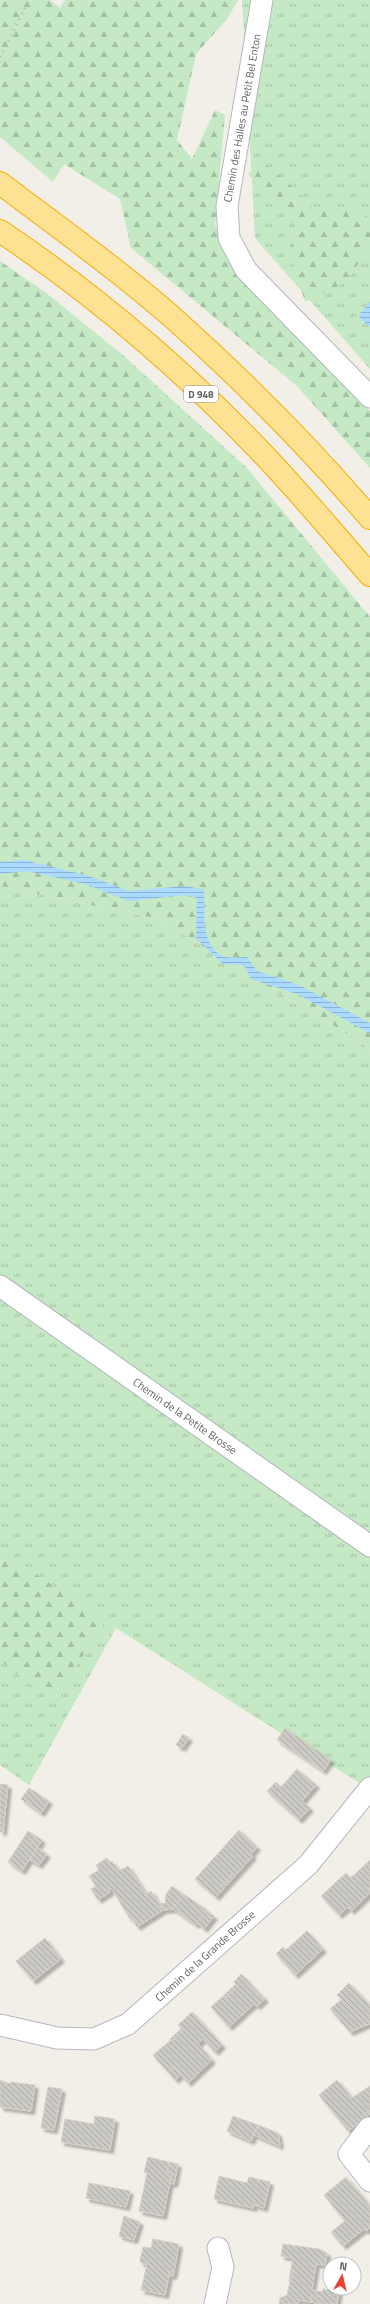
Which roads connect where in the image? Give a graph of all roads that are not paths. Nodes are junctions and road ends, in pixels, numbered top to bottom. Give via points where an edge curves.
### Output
1 (262, 0) edge
2 (0, 183) edge
3 (0, 192) edge
4 (58, 227) junction
5 (3, 233) edge
6 (370, 397) edge
7 (370, 518) edge
8 (370, 575) edge
9 (0, 1286) edge
10 (370, 1546) edge
11 (370, 1788) edge
12 (0, 2025) edge
13 (369, 2128) dead end
14 (370, 2181) edge
15 (218, 2248) dead end
16 (215, 2304) edge

1 - 6 street, Chemin des Halles au Petit Bel Enton via 227,206 229,238 246,270
2 - 4 highway
3 - 4 highway
4 - 7 highway via 171,316 233,372 286,424
5 - 8 highway, D 948 via 85,293 217,408 264,455
9 - 10 street, Chemin de la Petite Brosse
11 - 12 street, Chemin de la Grande Brosse via 308,1865 128,2024 94,2039 57,2038
13 - 14 street via 349,2154
15 - 16 street via 223,2267

